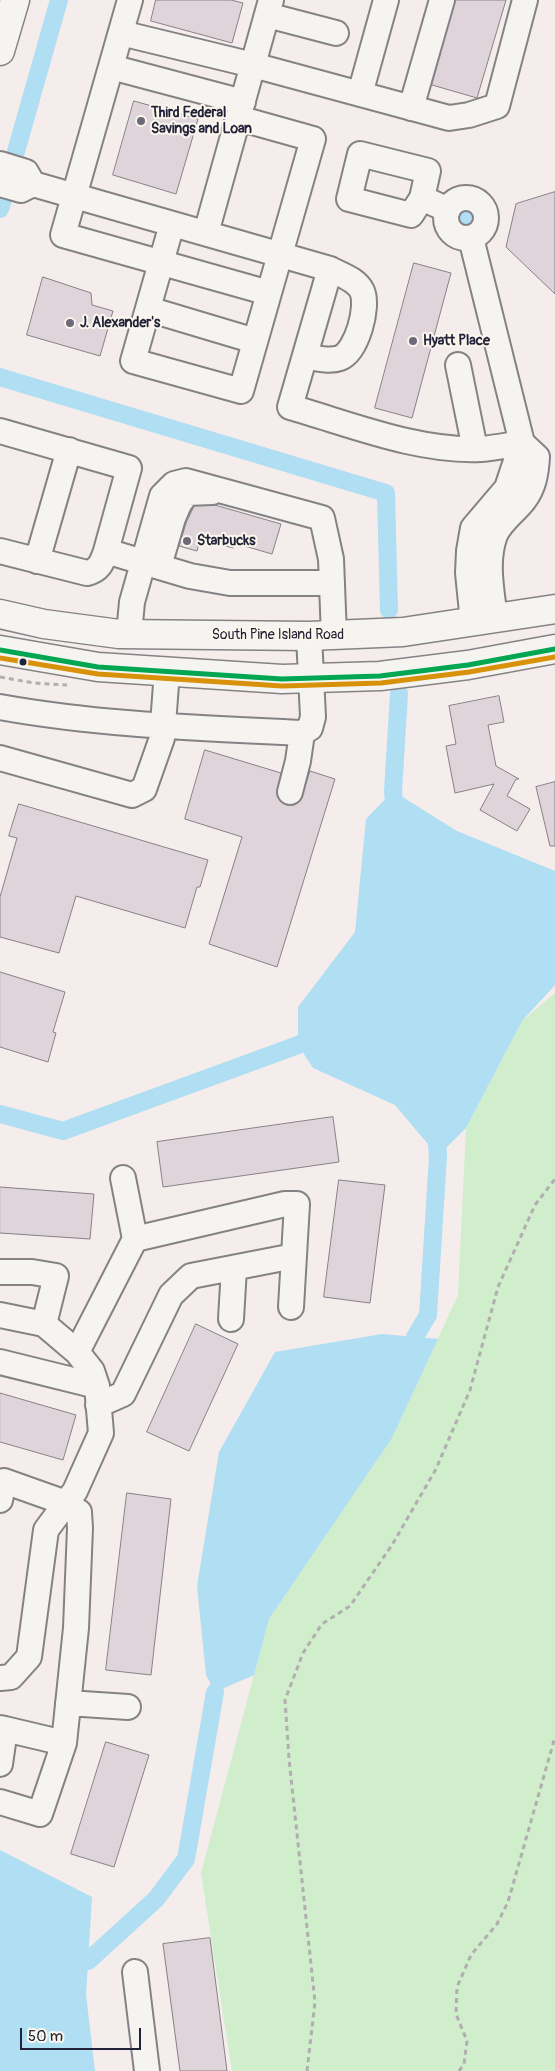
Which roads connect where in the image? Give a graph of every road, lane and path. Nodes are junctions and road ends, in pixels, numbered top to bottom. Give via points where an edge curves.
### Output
1 (15, 0) edge
2 (130, 0) edge
3 (386, 0) edge
4 (442, 0) edge
5 (525, 0) edge
6 (269, 7) edge
7 (121, 33) junction
8 (336, 33) dead end
9 (0, 51) edge
10 (253, 65) junction
11 (111, 67) junction
12 (360, 94) junction
13 (411, 108) junction
14 (240, 110) junction
15 (0, 164) edge
16 (0, 184) edge
17 (33, 184) junction
18 (74, 196) junction
19 (422, 198) dead end
20 (448, 210) junction
21 (172, 224) junction
22 (206, 234) junction
23 (471, 238) junction
24 (280, 255) junction
25 (162, 263) junction
26 (330, 269) junction
27 (269, 292) junction
28 (148, 309) junction
29 (256, 341) junction
30 (305, 356) junction
31 (458, 365) dead end
32 (0, 431) edge
33 (522, 443) junction
34 (475, 449) junction
35 (69, 450) junction
36 (0, 551) edge
37 (106, 551) junction
38 (37, 561) junction
39 (151, 564) junction
40 (332, 583) junction
41 (555, 609) edge
42 (0, 614) edge
43 (484, 620) junction
44 (129, 634) junction
45 (322, 636) junction
46 (555, 649) edge
47 (0, 650) edge
48 (167, 671) junction
49 (311, 678) junction
50 (0, 707) edge
51 (163, 727) junction
52 (302, 733) junction
53 (0, 758) edge
54 (290, 792) dead end
55 (123, 1178) dead end
56 (555, 1179) edge
57 (135, 1239) junction
58 (294, 1256) junction
59 (234, 1268) junction
60 (0, 1272) edge
61 (291, 1307) dead end
62 (0, 1315) edge
63 (231, 1319) dead end
64 (44, 1324) junction
65 (77, 1352) junction
66 (0, 1362) edge
67 (98, 1396) junction
68 (0, 1500) edge
69 (66, 1503) junction
70 (0, 1678) edge
71 (68, 1704) junction
72 (128, 1707) dead end
73 (3, 1729) edge
74 (555, 1737) edge
75 (64, 1743) junction
76 (0, 1764) edge
77 (0, 1802) edge
78 (135, 1972) dead end
79 (147, 2071) edge
80 (307, 2071) edge
81 (459, 2071) edge

1 - 9 main road
2 - 7 street
3 - 12 street
4 - 13 street
5 - 13 street via 497,106 449,118
6 - 8 street
6 - 10 street
7 - 10 street
7 - 11 street
10 - 12 street
10 - 14 street
11 - 14 street
11 - 18 street
12 - 13 street
14 - 22 street
14 - 24 street via 313,139
15 - 17 street via 26,172
16 - 17 street via 21,190
17 - 18 street
18 - 21 street
18 - 25 street via 63,235
19 - 20 street
20 - 23 street via 446,221 451,231 460,237
20 - 23 street via 455,201 466,198 477,201 485,209 486,221 481,232
21 - 22 street
21 - 25 street
22 - 24 street
23 - 33 street
24 - 26 street
24 - 27 street
25 - 27 street
25 - 28 street
26 - 30 street
26 - 30 street via 352,280 362,291 363,312 357,336 345,356 325,360
27 - 29 street
28 - 29 street
28 - 29 street via 134,361 241,391
30 - 34 street via 290,407 420,444
31 - 34 street
32 - 35 street
33 - 34 street
33 - 43 street via 538,457 536,477 525,500 495,534
35 - 37 street via 129,468
35 - 38 street
36 - 38 street
37 - 38 street via 101,565 87,573
37 - 39 street
39 - 40 street via 190,576 230,583
39 - 40 street via 162,496 174,484 186,481 322,518 331,559
39 - 44 street via 132,602
40 - 45 street
41 - 43 main road, South Pine Island Road
42 - 44 main road, South Pine Island Road via 44,624
43 - 45 main road, South Pine Island Road via 403,632
44 - 45 main road, South Pine Island Road
45 - 49 street
46 - 49 main road via 468,665 380,676
47 - 48 main road via 98,666
48 - 49 main road
48 - 51 street
49 - 52 street via 313,717 310,728
50 - 51 street
51 - 52 street
51 - 53 street via 144,789 132,795
52 - 54 street
55 - 57 street
56 - 80 path via 535,1205 498,1287 470,1390 436,1469 392,1545 350,1606 322,1624 304,1653 286,1700 289,1759 315,2002
57 - 58 street via 285,1204 297,1204
57 - 65 street
58 - 59 street
58 - 61 street
59 - 63 street
59 - 67 street via 191,1276 170,1295 123,1394
60 - 64 street via 56,1276
62 - 64 street
64 - 65 street
65 - 67 street via 92,1371
66 - 67 street
67 - 69 street via 101,1433 75,1491
68 - 69 street via 4,1481
69 - 70 street via 46,1530 29,1657 11,1677
69 - 71 street via 79,1512 80,1528 76,1628
71 - 72 street
71 - 75 street
73 - 75 street
73 - 76 street
74 - 81 path via 508,1902 497,1924 471,1955 457,1987 456,2014 466,2041 464,2064
75 - 77 street via 40,1814
78 - 79 street

